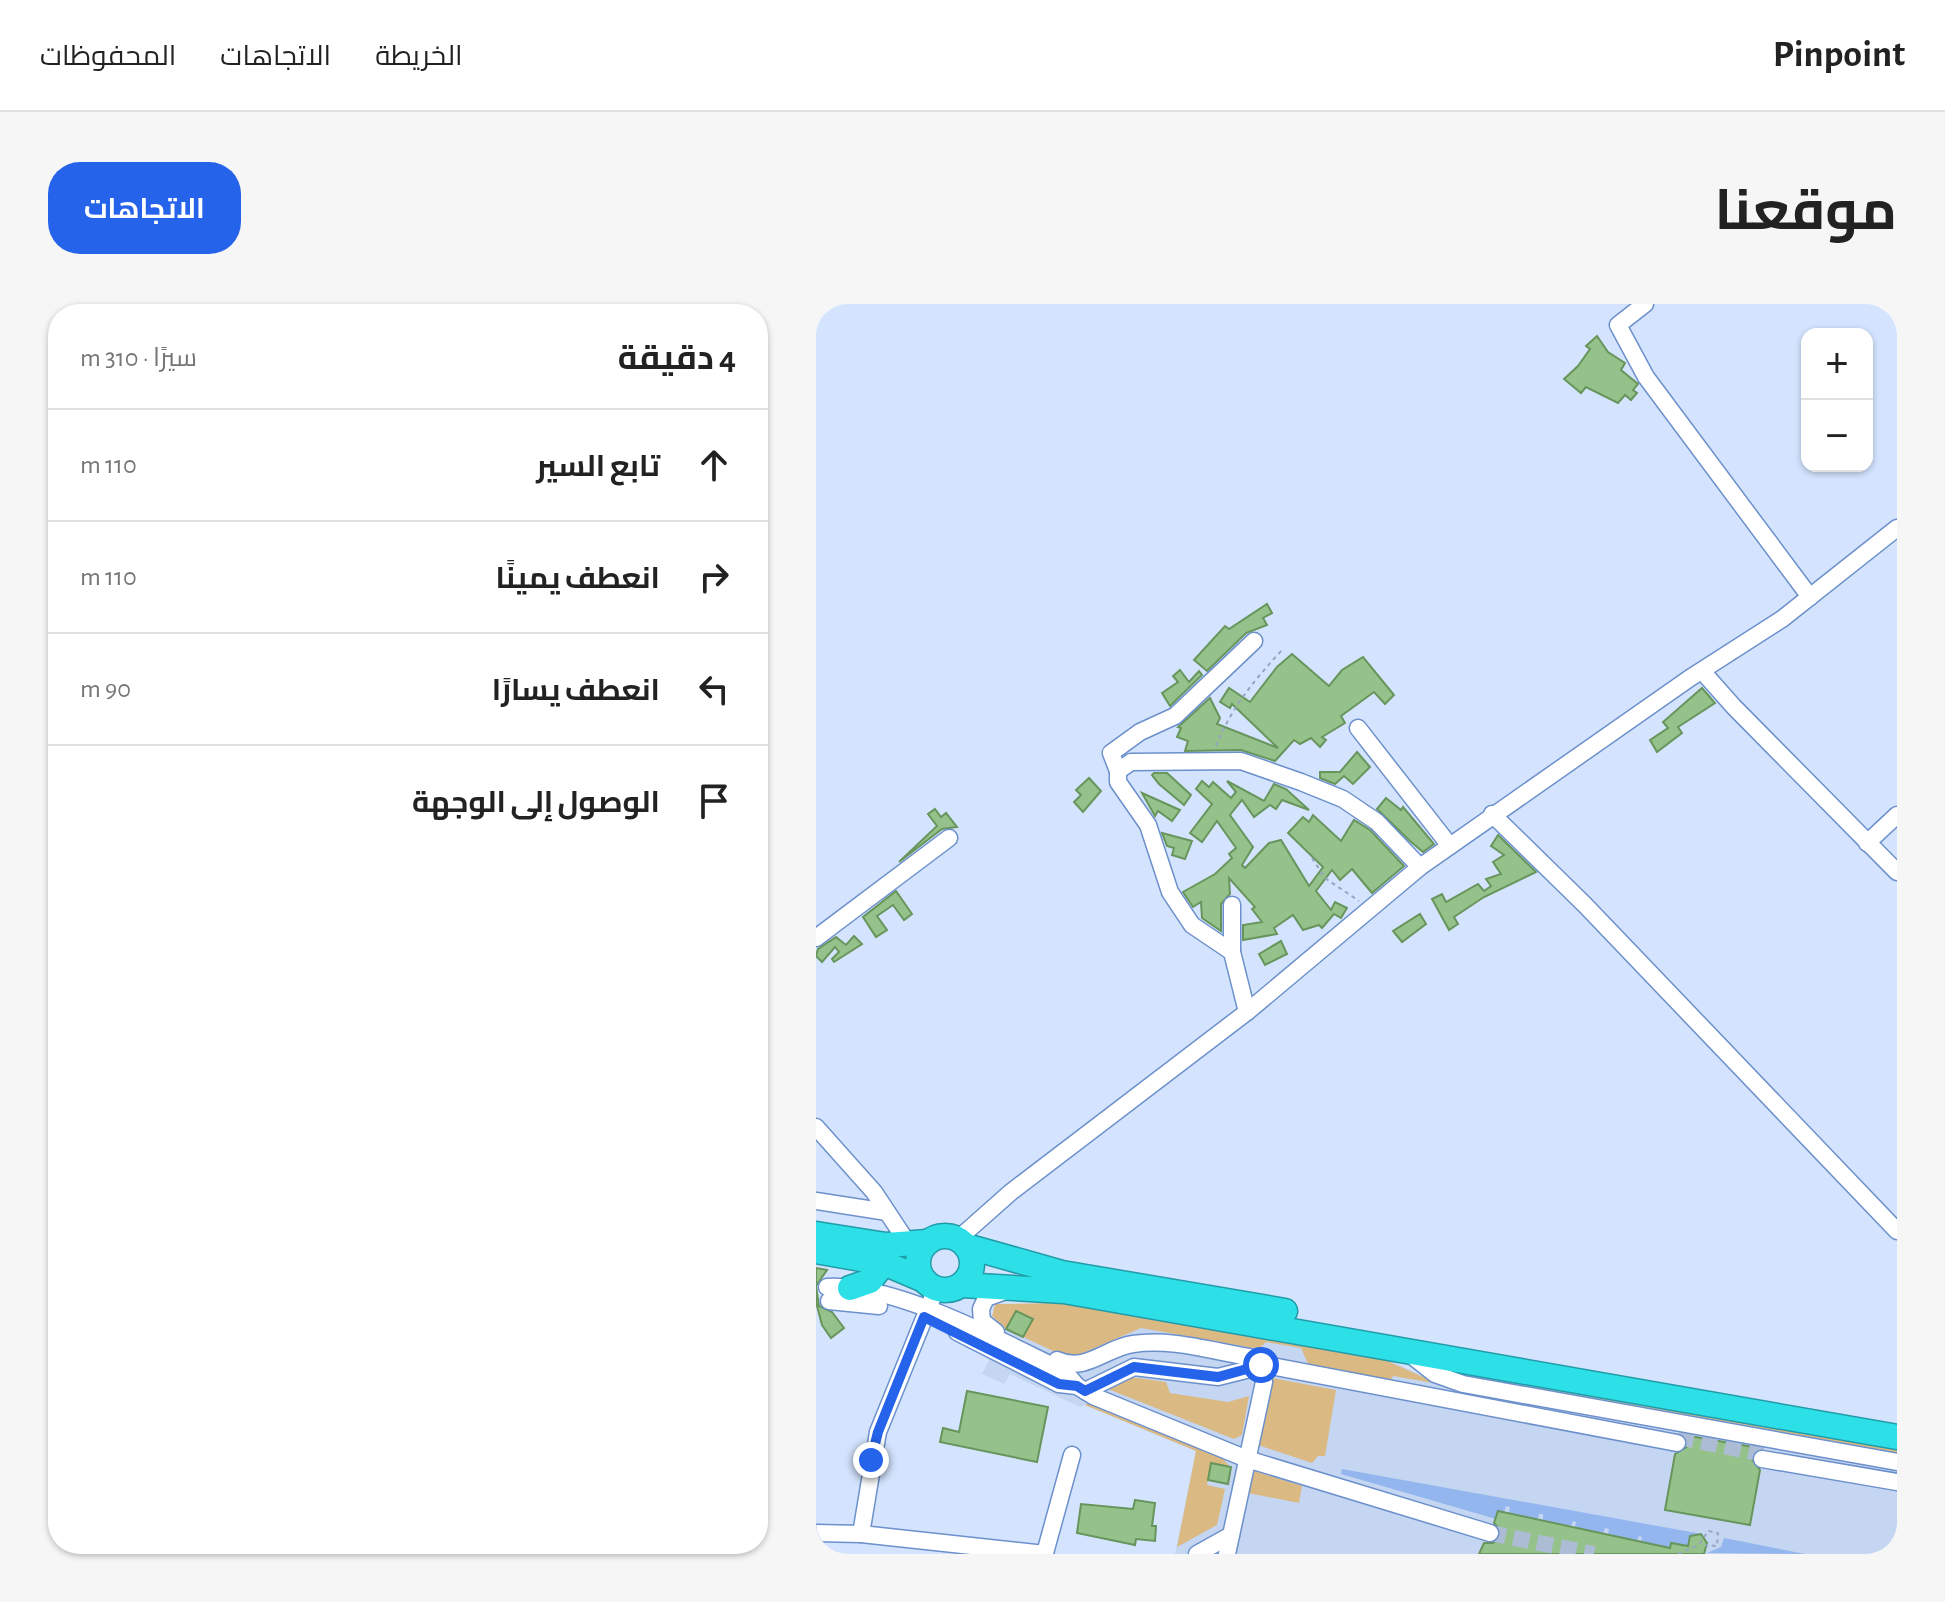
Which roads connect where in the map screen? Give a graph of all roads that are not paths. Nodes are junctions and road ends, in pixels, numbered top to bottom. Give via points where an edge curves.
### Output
1 (1645, 304) edge
2 (1894, 536) edge
3 (1810, 597) junction
4 (1254, 641) dead end
5 (1702, 671) junction
6 (1358, 728) dead end
7 (1118, 771) junction
8 (1493, 815) junction
9 (1897, 815) edge
10 (949, 838) dead end
11 (1867, 843) junction
12 (1450, 846) junction
13 (1420, 867) junction
14 (1897, 872) edge
15 (1232, 905) dead end
16 (816, 938) edge
17 (1232, 952) junction
18 (1247, 1012) junction
19 (816, 1127) edge
20 (816, 1201) edge
21 (887, 1212) junction
22 (1897, 1231) edge
23 (816, 1234) edge
24 (919, 1243) junction
25 (962, 1243) junction
26 (816, 1251) edge
27 (884, 1263) junction
28 (962, 1285) junction
29 (1064, 1291) junction
30 (828, 1296) edge
31 (928, 1299) junction
32 (1142, 1344) junction
33 (1403, 1348) junction
34 (1143, 1366) junction
35 (1260, 1366) junction
36 (1081, 1389) junction
37 (1647, 1415) junction
38 (1897, 1422) edge
39 (1643, 1437) junction
40 (1897, 1437) edge
41 (1677, 1443) tunnel mouth
42 (1807, 1445) junction
43 (1072, 1455) dead end
44 (1247, 1459) junction
45 (1762, 1459) tunnel mouth
46 (1897, 1462) edge
47 (1804, 1467) junction
48 (1897, 1482) edge
49 (816, 1533) edge
50 (1490, 1533) tunnel mouth
51 (861, 1534) junction
52 (1231, 1535) junction
53 (1045, 1553) edge
54 (1197, 1554) edge
55 (1227, 1554) edge

1 - 3 street via 1618,325 1646,377
2 - 3 street
3 - 5 street
4 - 7 street via 1175,716 1111,753
5 - 8 street
5 - 11 street
6 - 12 street
7 - 13 street via 1131,762 1241,761 1343,799 1377,822
7 - 17 street via 1118,782 1148,825 1170,892 1192,925
8 - 12 street
8 - 22 street
9 - 11 street
10 - 16 street
11 - 14 street
12 - 13 street
13 - 18 street
15 - 17 street
17 - 18 street
18 - 25 street via 1011,1192
19 - 21 street
20 - 21 street
21 - 24 street
23 - 24 highway via 886,1245
24 - 25 highway via 949,1236
24 - 31 highway
25 - 28 highway via 972,1266
25 - 38 highway via 1062,1273
26 - 27 highway
27 - 30 highway via 870,1281
27 - 31 highway
28 - 29 highway
28 - 31 highway
29 - 32 street via 997,1293 986,1298 980,1315 994,1331 1070,1365
29 - 33 highway
30 - 31 street
30 - 31 street via 867,1303
31 - 36 street via 1059,1384
31 - 51 street via 878,1432
32 - 34 street
32 - 35 street via 1161,1343
32 - 36 street via 1087,1370
33 - 37 street via 1428,1370 1463,1384
33 - 40 highway
34 - 35 street via 1194,1373
34 - 36 street
35 - 39 street
35 - 44 street
36 - 44 street
37 - 39 street
37 - 42 street
39 - 41 street
42 - 46 street
42 - 47 street
43 - 53 street
44 - 50 street
44 - 52 street
45 - 47 street
47 - 48 street
49 - 51 street
51 - 53 street
52 - 54 street
52 - 55 street

